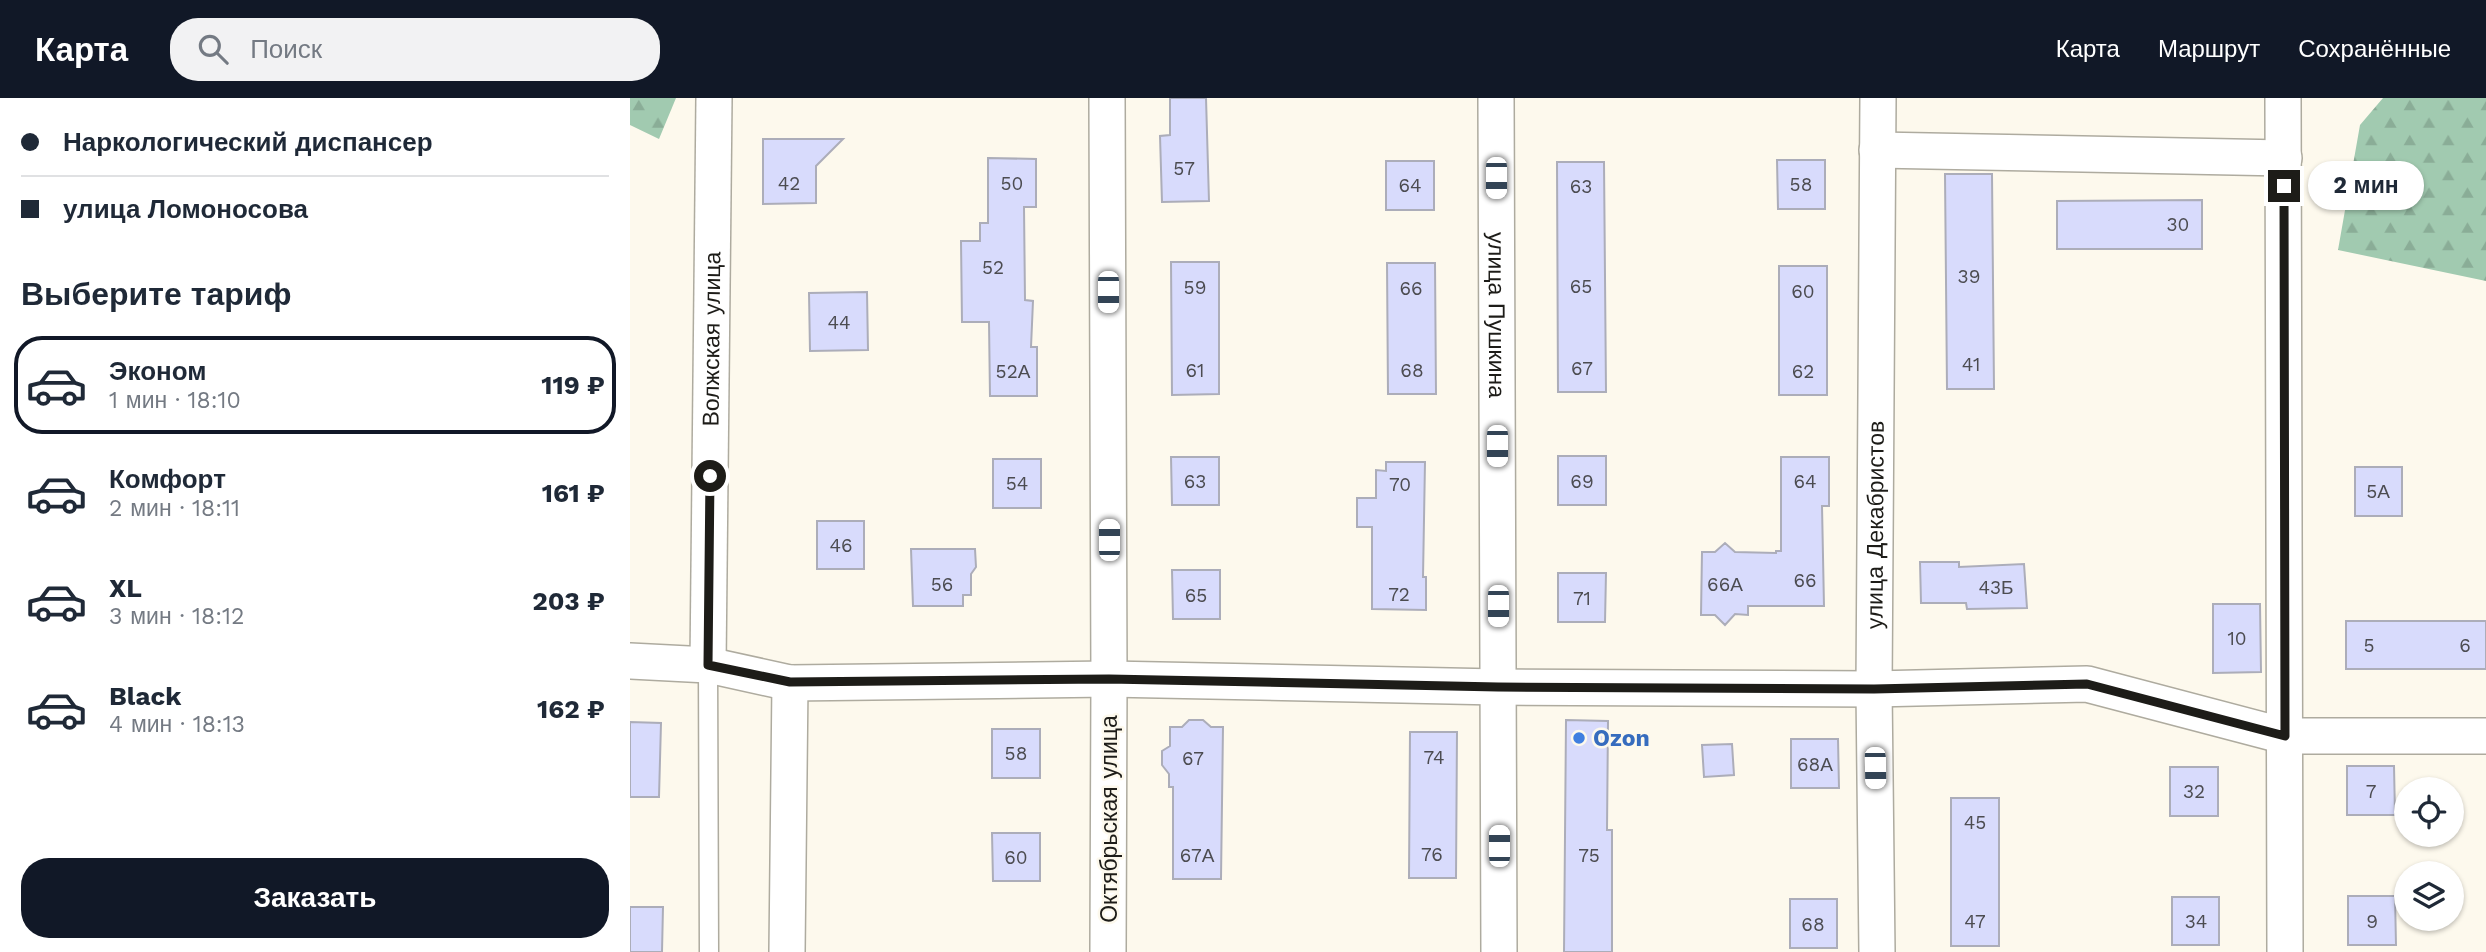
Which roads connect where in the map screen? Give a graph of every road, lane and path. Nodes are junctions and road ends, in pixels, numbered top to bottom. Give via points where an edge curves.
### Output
1 (714, 98) edge
2 (1107, 98) edge
3 (1496, 98) edge
4 (1878, 98) edge
5 (2283, 98) edge
6 (1877, 150) junction
7 (2284, 158) junction
8 (630, 661) edge
9 (708, 665) junction
10 (1109, 679) junction
11 (790, 682) junction
12 (1498, 687) junction
13 (1874, 689) junction
14 (2285, 736) junction
15 (2486, 736) edge
16 (709, 952) edge
17 (787, 952) edge
18 (1108, 952) edge
19 (1499, 952) edge
20 (1877, 952) edge
21 (2285, 952) edge

1 - 9 street, Волжская улица
2 - 10 street, Октябрьская улица
3 - 12 street, улица Пушкина
4 - 6 street, улица Декабристов
5 - 7 street
6 - 7 street
6 - 13 street, улица Декабристов
7 - 14 street
8 - 9 street
9 - 11 street
9 - 16 lane
10 - 11 street
10 - 12 street
10 - 18 street, Октябрьская улица
11 - 17 street
12 - 13 street
12 - 19 street, улица Пушкина
13 - 14 street via 2087,684
13 - 20 street, улица Декабристов
14 - 15 street
14 - 21 street

